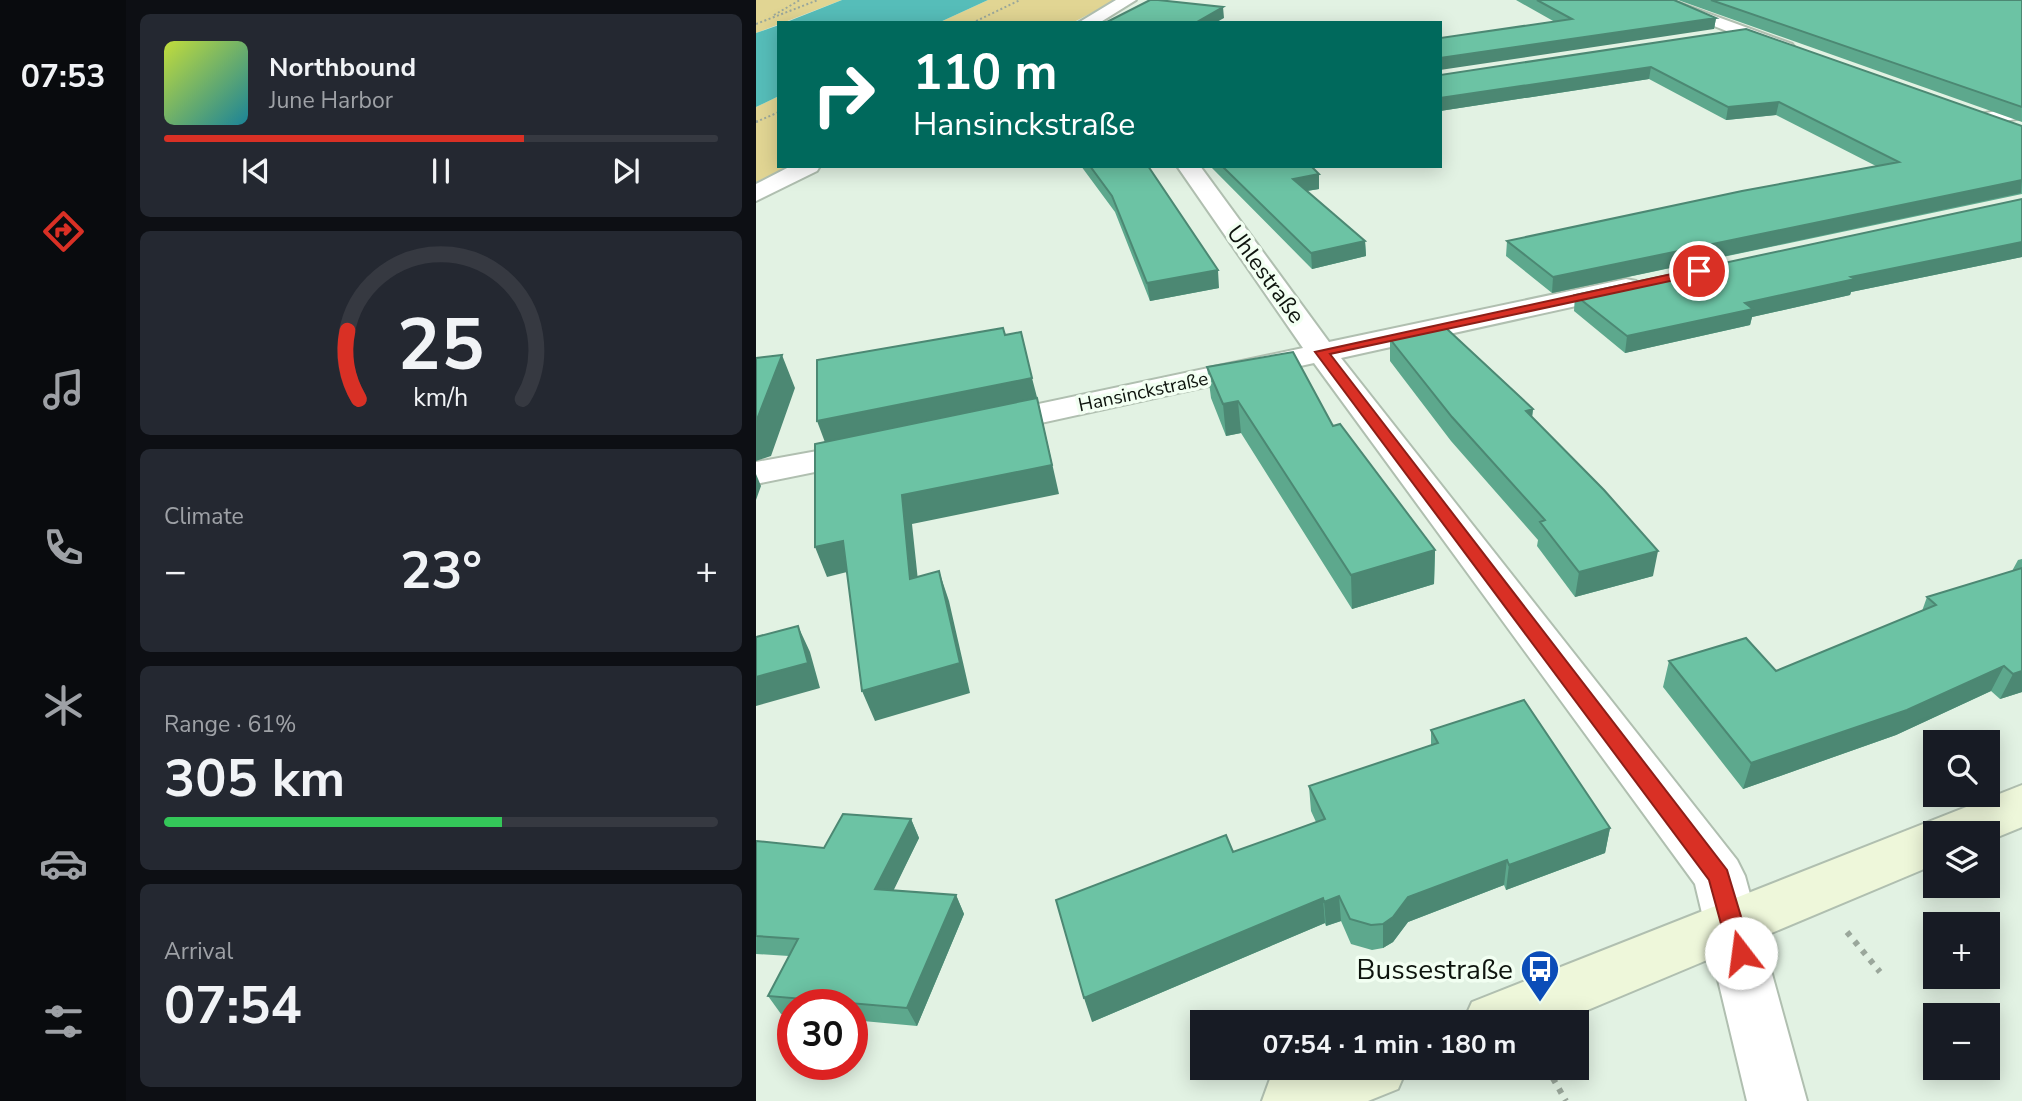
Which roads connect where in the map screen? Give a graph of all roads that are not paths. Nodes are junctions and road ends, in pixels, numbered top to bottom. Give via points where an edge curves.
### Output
1 (1128, 0) edge
2 (1656, 0) edge
3 (1091, 21) edge
4 (1744, 33) junction
5 (1702, 39) edge
6 (1808, 55) edge
7 (2022, 112) edge
8 (2022, 132) edge
9 (806, 168) edge
10 (1189, 168) edge
11 (756, 194) edge
12 (1658, 280) edge
13 (1321, 352) junction
14 (960, 431) edge
15 (893, 446) edge
16 (756, 473) edge
17 (2022, 805) edge
18 (1984, 821) edge
19 (1923, 847) edge
20 (1734, 926) junction
21 (1522, 1010) edge
22 (1346, 1080) edge
23 (1292, 1101) edge
24 (1777, 1101) edge

1 - 3 street
2 - 4 street
4 - 5 street
4 - 6 street
7 - 8 street via 1981,116
9 - 11 street
10 - 13 street, Uhlestraße
12 - 13 street, Hansinckstraße
13 - 14 street, Hansinckstraße
13 - 20 street, Uhlestraße via 1719,876
15 - 16 street
17 - 18 street
19 - 20 street
20 - 21 street
20 - 24 street
22 - 23 street

